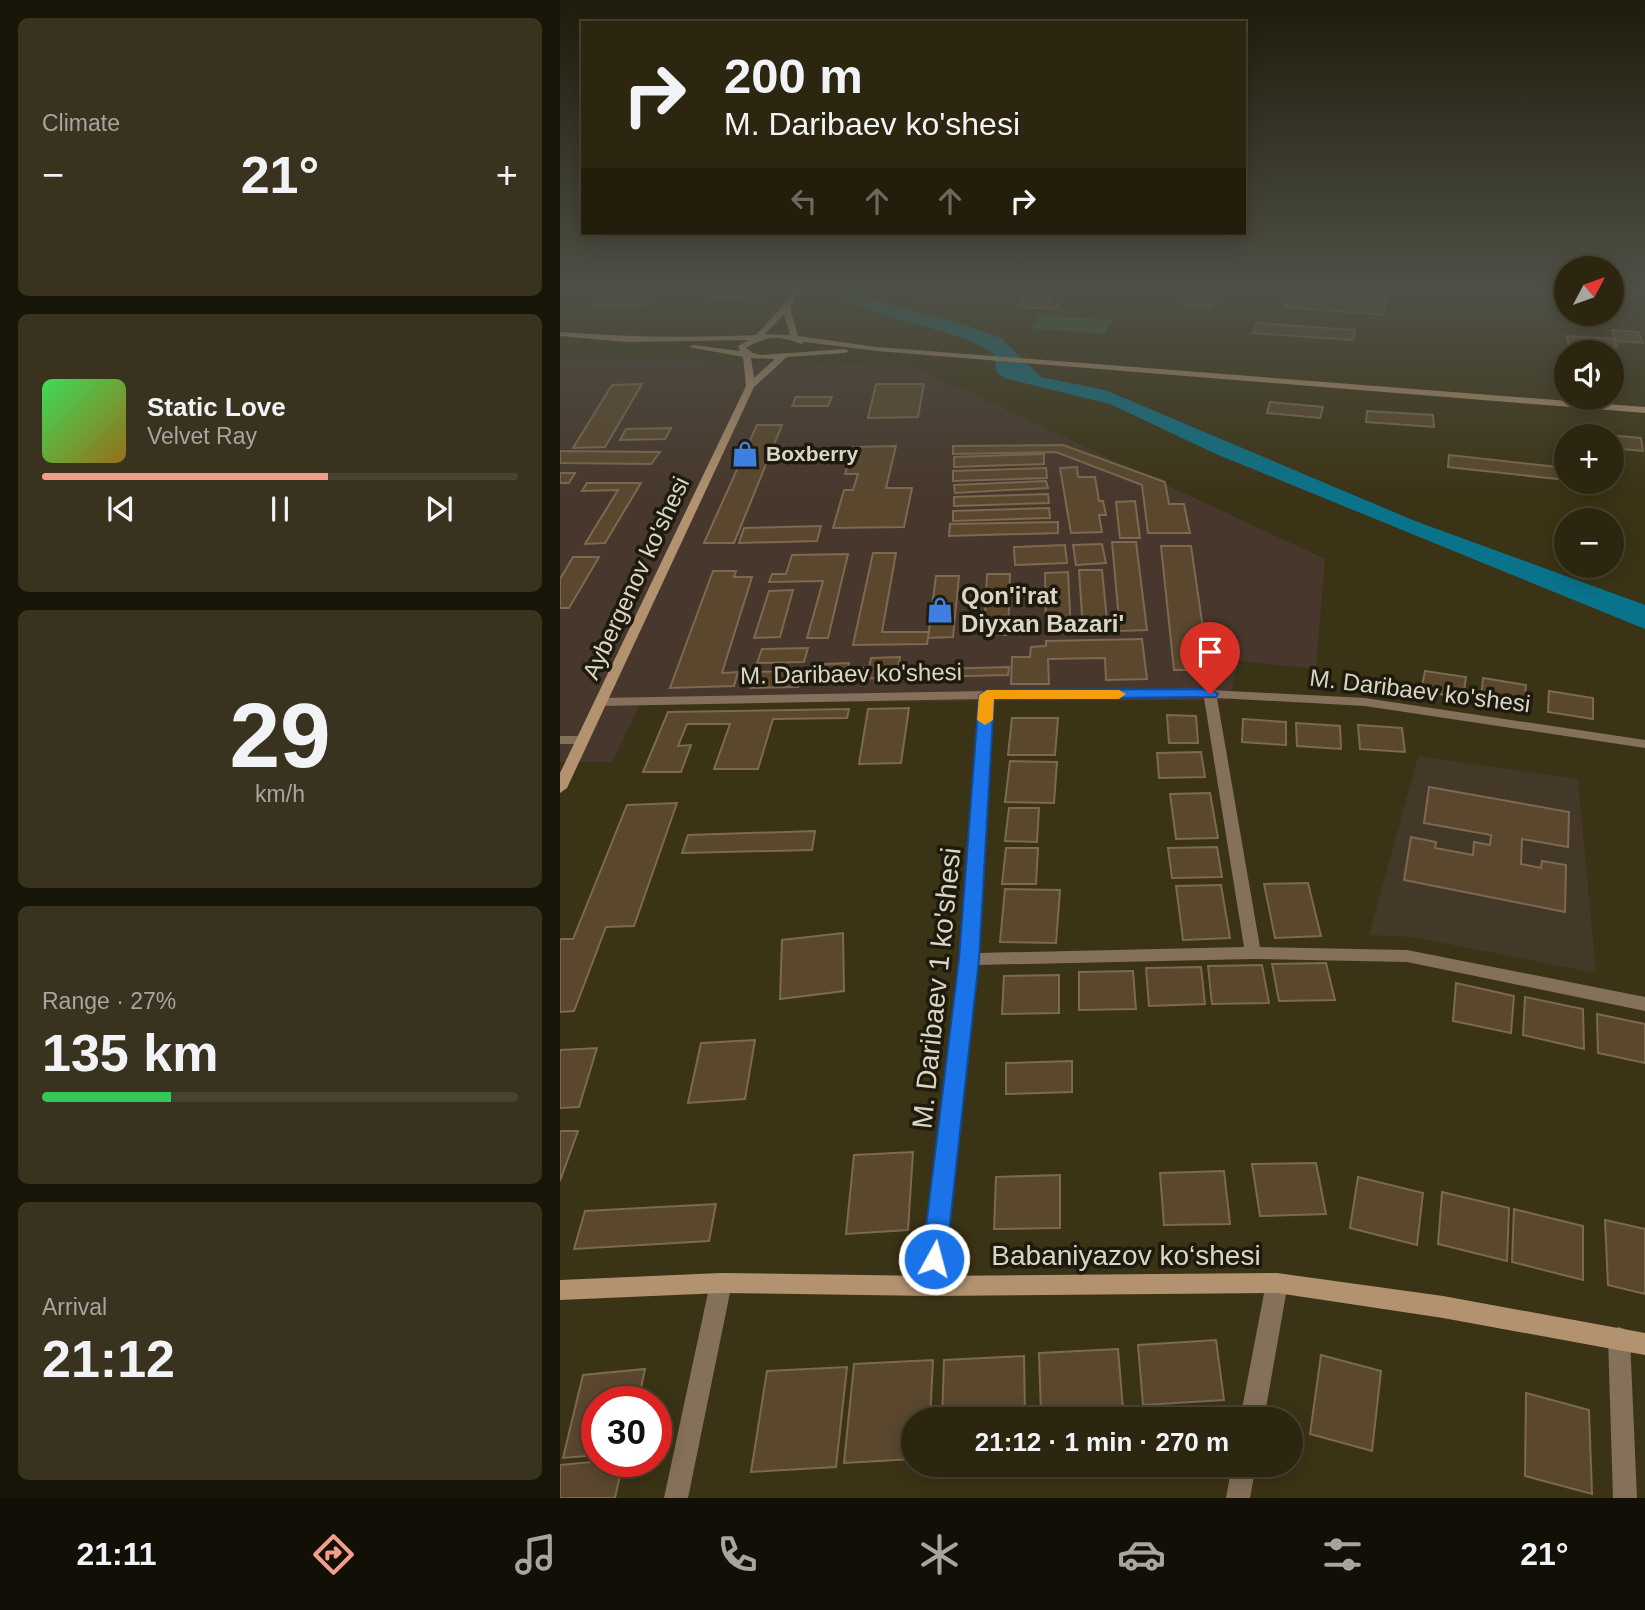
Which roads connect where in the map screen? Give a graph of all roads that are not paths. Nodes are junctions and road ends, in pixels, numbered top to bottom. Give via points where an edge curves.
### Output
1 (748, 361) edge
2 (778, 361) edge
3 (1025, 361) edge
4 (750, 386) junction
5 (1645, 411) edge
6 (1210, 694) junction
7 (987, 695) junction
8 (601, 702) junction
9 (560, 740) edge
10 (583, 740) junction
11 (1645, 744) edge
12 (560, 788) edge
13 (1253, 953) junction
14 (969, 959) junction
15 (1645, 1004) edge
16 (721, 1283) junction
17 (1277, 1283) junction
18 (931, 1286) junction
19 (560, 1290) edge
20 (1619, 1338) junction
21 (1645, 1344) edge
22 (1254, 1407) edge
23 (1242, 1477) edge
24 (677, 1498) edge
25 (1238, 1498) edge
26 (1625, 1498) edge

1 - 4 main road
2 - 4 main road, Aybergenov ko'shesi
3 - 5 main road
4 - 8 main road, Aybergenov ko'shesi
6 - 7 street, M. Daribaev ko'shesi
6 - 11 street, M. Daribaev ko'shesi via 1364,702
6 - 13 street
7 - 8 street, M. Daribaev ko'shesi
7 - 14 street, M. Daribaev 1 ko'shesi
8 - 10 main road, Aybergenov ko'shesi
9 - 10 street
10 - 12 main road, Aybergenov ko'shesi
13 - 14 street
13 - 15 street via 1407,956
14 - 18 street, M. Daribaev 1 ko'shesi
16 - 18 main road, Babaniyazov ko‘shesi
16 - 19 main road, Babaniyazov ko‘shesi
16 - 24 street
17 - 18 main road, Babaniyazov ko‘shesi
17 - 20 main road, Babaniyazov ko‘shesi
17 - 22 street
20 - 21 main road, Babaniyazov ko‘shesi
20 - 26 street
23 - 25 street

